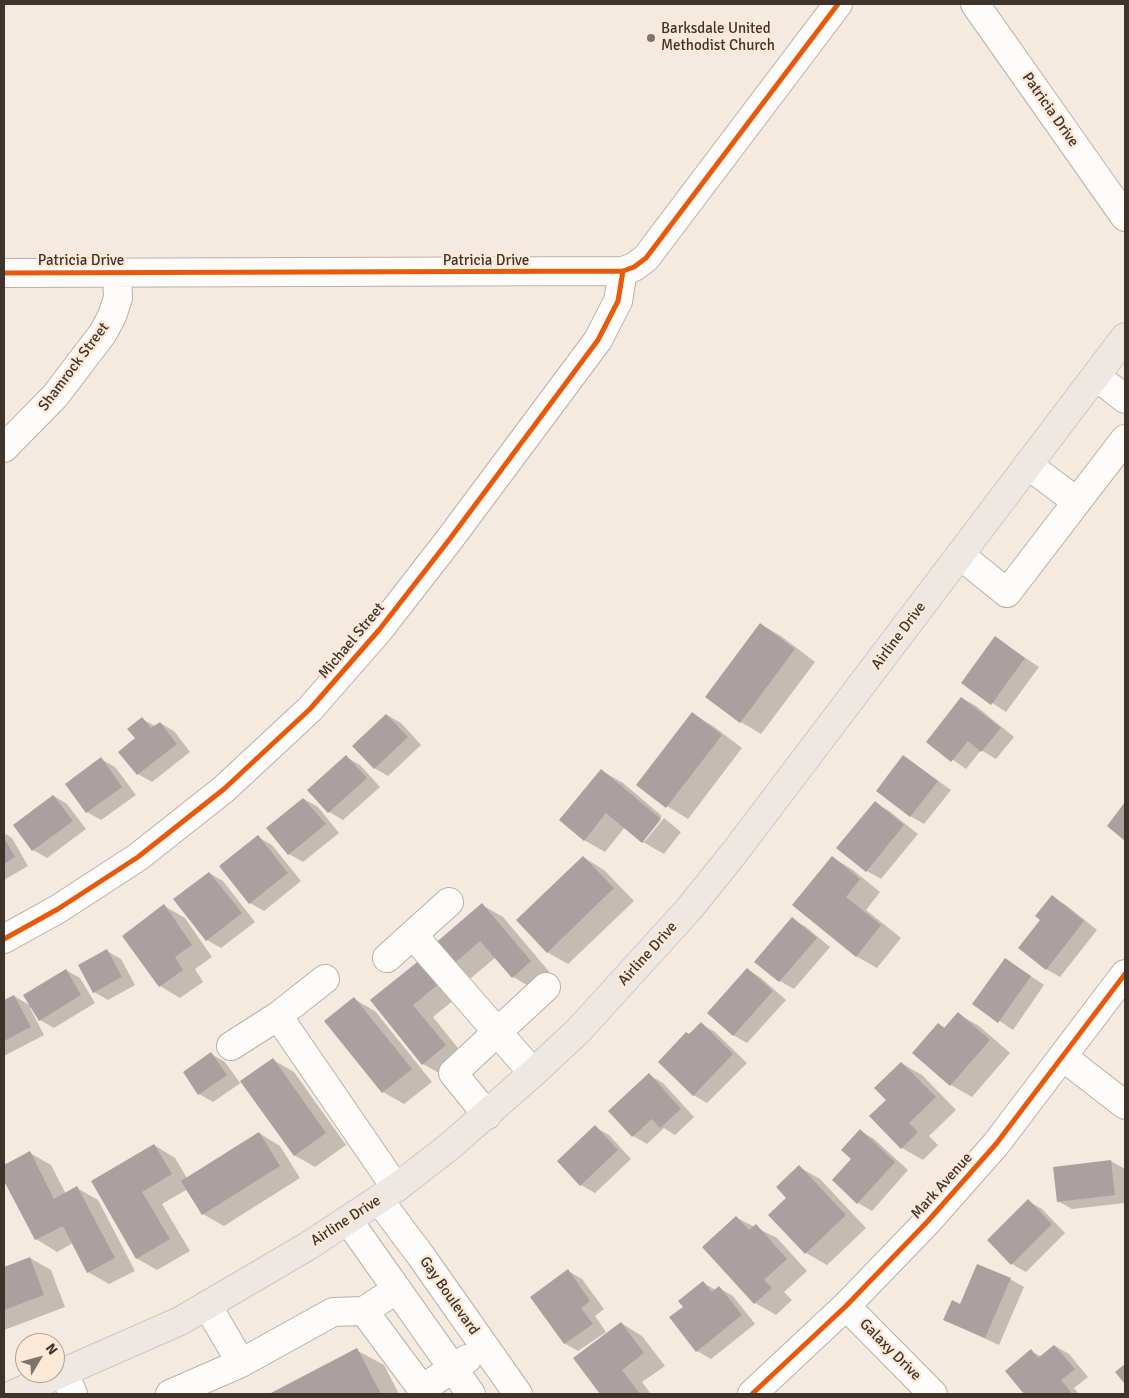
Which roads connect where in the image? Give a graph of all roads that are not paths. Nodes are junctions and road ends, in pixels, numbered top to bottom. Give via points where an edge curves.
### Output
1 (838, 4) edge
2 (975, 4) edge
3 (1125, 217) edge
4 (623, 271) junction
5 (4, 273) edge
6 (117, 273) junction
7 (1125, 337) edge
8 (1096, 376) junction
9 (1125, 399) edge
10 (1125, 439) edge
11 (4, 448) edge
12 (1028, 465) junction
13 (1076, 501) junction
14 (960, 556) junction
15 (449, 902) dead end
16 (413, 935) junction
17 (4, 940) edge
18 (387, 958) dead end
19 (1125, 974) edge
20 (325, 979) dead end
21 (546, 987) dead end
22 (278, 1016) junction
23 (498, 1032) junction
24 (231, 1046) dead end
25 (1063, 1057) junction
26 (533, 1073) junction
27 (1125, 1105) edge
28 (488, 1114) junction
29 (387, 1194) junction
30 (348, 1220) junction
31 (397, 1289) junction
32 (207, 1305) junction
33 (846, 1306) junction
34 (364, 1311) junction
35 (484, 1347) junction
36 (241, 1362) junction
37 (453, 1369) junction
38 (68, 1384) edge
39 (423, 1392) edge
40 (14, 1394) edge
41 (170, 1394) edge
42 (471, 1394) edge
43 (518, 1394) edge
44 (752, 1394) edge
45 (934, 1394) edge

1 - 4 street, Patricia Drive via 646,258
2 - 3 street, Patricia Drive
4 - 6 street, Patricia Drive
4 - 17 street, Michael Street via 618,301 598,340 379,630 310,709 224,789 138,857
5 - 6 street, Patricia Drive
6 - 11 street, Shamrock Street via 118,298 102,333 55,396
7 - 8 main road, Airline Drive
8 - 9 street
8 - 12 main road, Airline Drive
10 - 13 street
12 - 13 street
12 - 14 main road, Airline Drive
13 - 14 street via 1007,594
14 - 26 main road, Airline Drive via 689,909 579,1030
15 - 16 street
16 - 18 street
16 - 23 street
19 - 25 street, Mark Avenue
20 - 22 street
21 - 23 street
22 - 24 street
22 - 29 street, Gay Boulevard
23 - 26 street
23 - 28 street via 453,1073
25 - 27 street
25 - 33 street, Mark Avenue via 996,1144
26 - 28 main road, Airline Drive
28 - 29 main road, Airline Drive
29 - 30 main road, Airline Drive
29 - 35 street, Gay Boulevard
30 - 31 street
30 - 32 main road, Airline Drive
31 - 34 street
31 - 37 street
32 - 36 street
32 - 38 main road, Airline Drive
33 - 44 street, Mark Avenue
33 - 45 street, Galaxy Drive
34 - 36 street via 333,1312
34 - 39 street
35 - 37 street
35 - 43 street, Gay Boulevard
36 - 41 street
37 - 39 street
37 - 42 street
38 - 40 main road, Airline Drive

